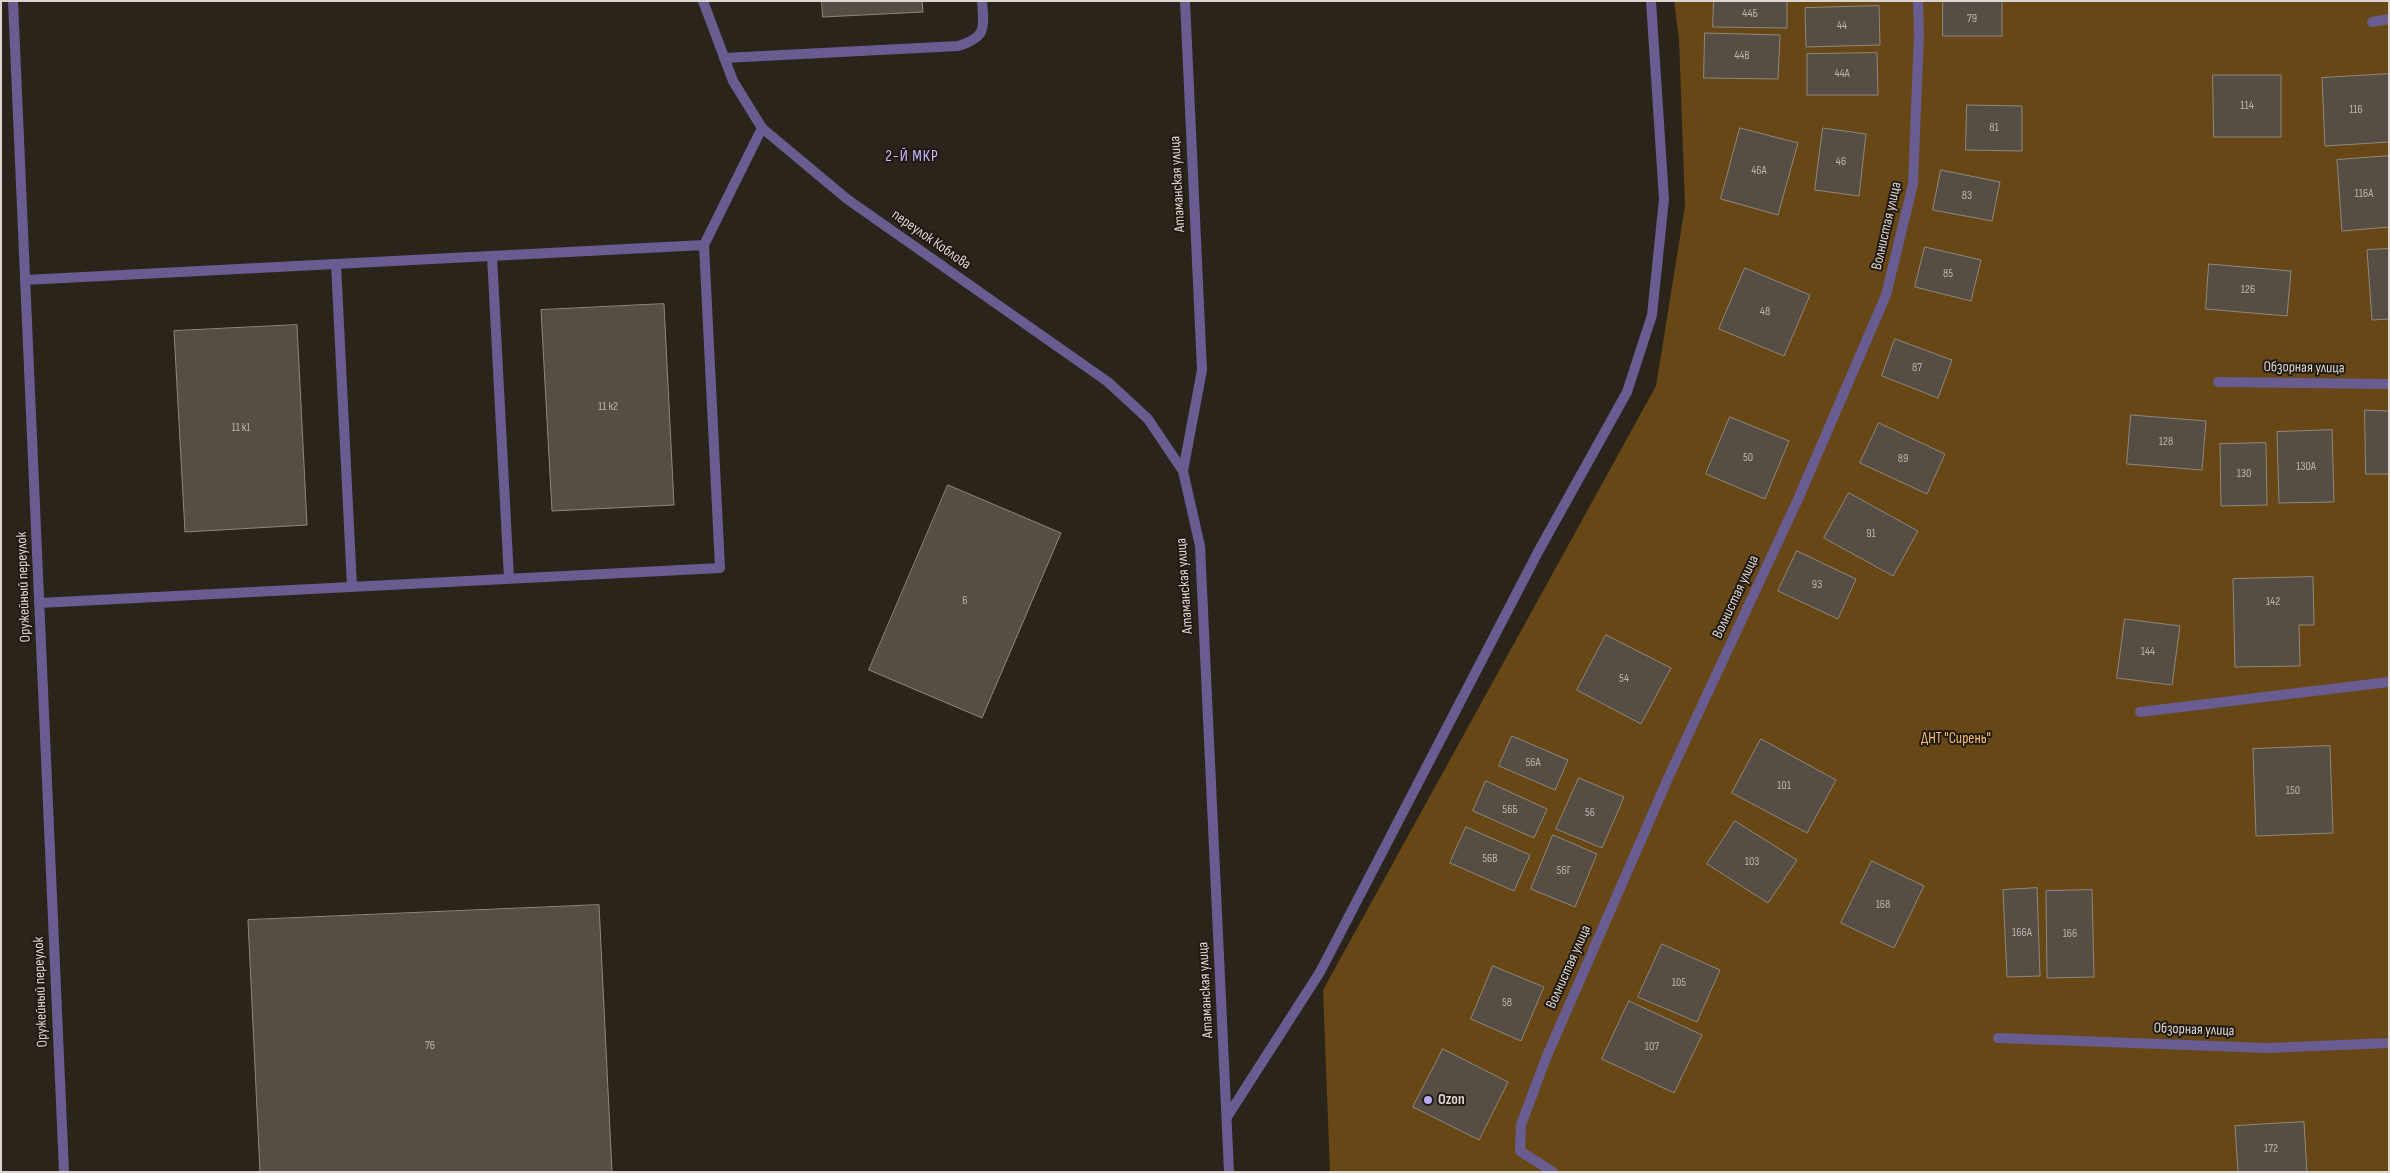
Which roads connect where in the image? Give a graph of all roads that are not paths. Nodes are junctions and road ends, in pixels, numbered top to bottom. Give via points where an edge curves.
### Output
1 (13, 1) edge
2 (703, 1) edge
3 (982, 1) edge
4 (1185, 1) edge
5 (1651, 1) edge
6 (1918, 1) edge
7 (2389, 18) edge
8 (2372, 22) dead end
9 (724, 58) junction
10 (762, 128) junction
11 (704, 245) junction
12 (492, 256) junction
13 (336, 264) junction
14 (25, 280) junction
15 (2218, 382) dead end
16 (2389, 384) edge
17 (1183, 471) junction
18 (509, 579) junction
19 (352, 587) junction
20 (39, 603) junction
21 (2389, 682) edge
22 (2140, 712) dead end
23 (1998, 1038) dead end
24 (2389, 1044) edge
25 (1227, 1117) junction
26 (64, 1172) edge
27 (1230, 1172) edge
28 (1553, 1172) edge

1 - 14 street, Оружейный переулок
2 - 9 street, переулок Коблова
3 - 9 street via 982,31 974,41 958,46
4 - 17 street, Атаманская улица via 1202,370
5 - 25 street via 1664,199 1652,315 1627,392 1538,552 1320,972
6 - 28 street, Волнистая улица via 1920,34 1913,184 1886,295 1799,497 1669,776 1546,1058 1521,1125 1520,1152
7 - 8 street
9 - 10 street, переулок Коблова via 733,81
10 - 11 street
10 - 17 street, переулок Коблова via 847,199 1108,382 1148,418
11 - 12 street
11 - 18 street via 720,568
12 - 13 street
12 - 18 street
13 - 14 street
13 - 19 street
14 - 20 street, Оружейный переулок
15 - 16 street, Обзорная улица
17 - 25 street, Атаманская улица via 1200,546
18 - 19 street
19 - 20 street
20 - 26 street, Оружейный переулок
21 - 22 street
23 - 24 street, Обзорная улица via 2268,1048
25 - 27 street, Атаманская улица

